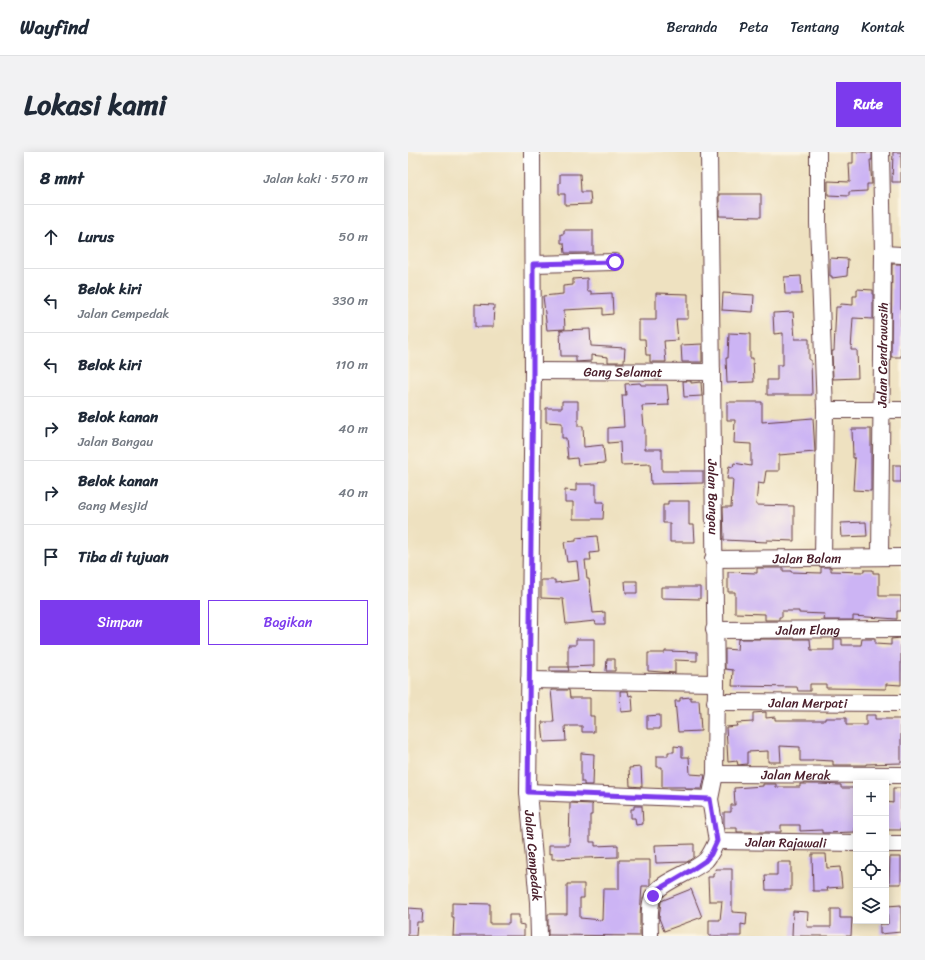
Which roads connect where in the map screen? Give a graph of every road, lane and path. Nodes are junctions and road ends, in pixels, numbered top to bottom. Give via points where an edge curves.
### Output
1 (532, 152) edge
2 (709, 152) edge
3 (818, 152) edge
4 (881, 152) edge
5 (883, 254) junction
6 (901, 255) edge
7 (615, 262) dead end
8 (533, 264) junction
9 (533, 371) junction
10 (712, 372) junction
11 (825, 410) junction
12 (881, 410) junction
13 (901, 410) edge
14 (901, 557) edge
15 (823, 558) junction
16 (880, 558) junction
17 (713, 559) junction
18 (901, 629) edge
19 (714, 630) junction
20 (529, 680) junction
21 (716, 683) junction
22 (715, 702) junction
23 (901, 703) edge
24 (715, 774) junction
25 (901, 775) edge
26 (528, 792) junction
27 (710, 799) junction
28 (717, 841) junction
29 (853, 843) edge
30 (889, 844) edge
31 (901, 844) edge
32 (539, 936) edge
33 (650, 936) edge

1 - 8 street, Jalan Cempedak
2 - 10 street, Jalan Bangau
3 - 11 street
4 - 5 street, Jalan Cendrawasih
5 - 6 street
5 - 12 street, Jalan Cendrawasih
7 - 8 street
8 - 9 street, Jalan Cempedak
9 - 10 street, Gang Selamat
9 - 20 street, Jalan Cempedak
10 - 17 street, Jalan Bangau
11 - 12 street
11 - 15 street
12 - 13 street
12 - 16 street, Jalan Cendrawasih
14 - 16 street, Jalan Balam
15 - 16 street, Jalan Balam
15 - 17 street, Jalan Balam
17 - 19 street, Jalan Bangau
18 - 19 street, Jalan Elang
19 - 21 street, Jalan Bangau
20 - 21 street
20 - 26 street, Jalan Cempedak
21 - 22 street, Jalan Bangau
22 - 23 street, Jalan Merpati
22 - 24 street, Jalan Bangau
24 - 25 street, Jalan Merak
24 - 27 street, Jalan Bangau
26 - 27 street
26 - 32 street, Jalan Cempedak
27 - 28 street, Jalan Bangau
28 - 29 street, Jalan Rajawali
28 - 33 street via 705,861 657,890 651,904
30 - 31 street

